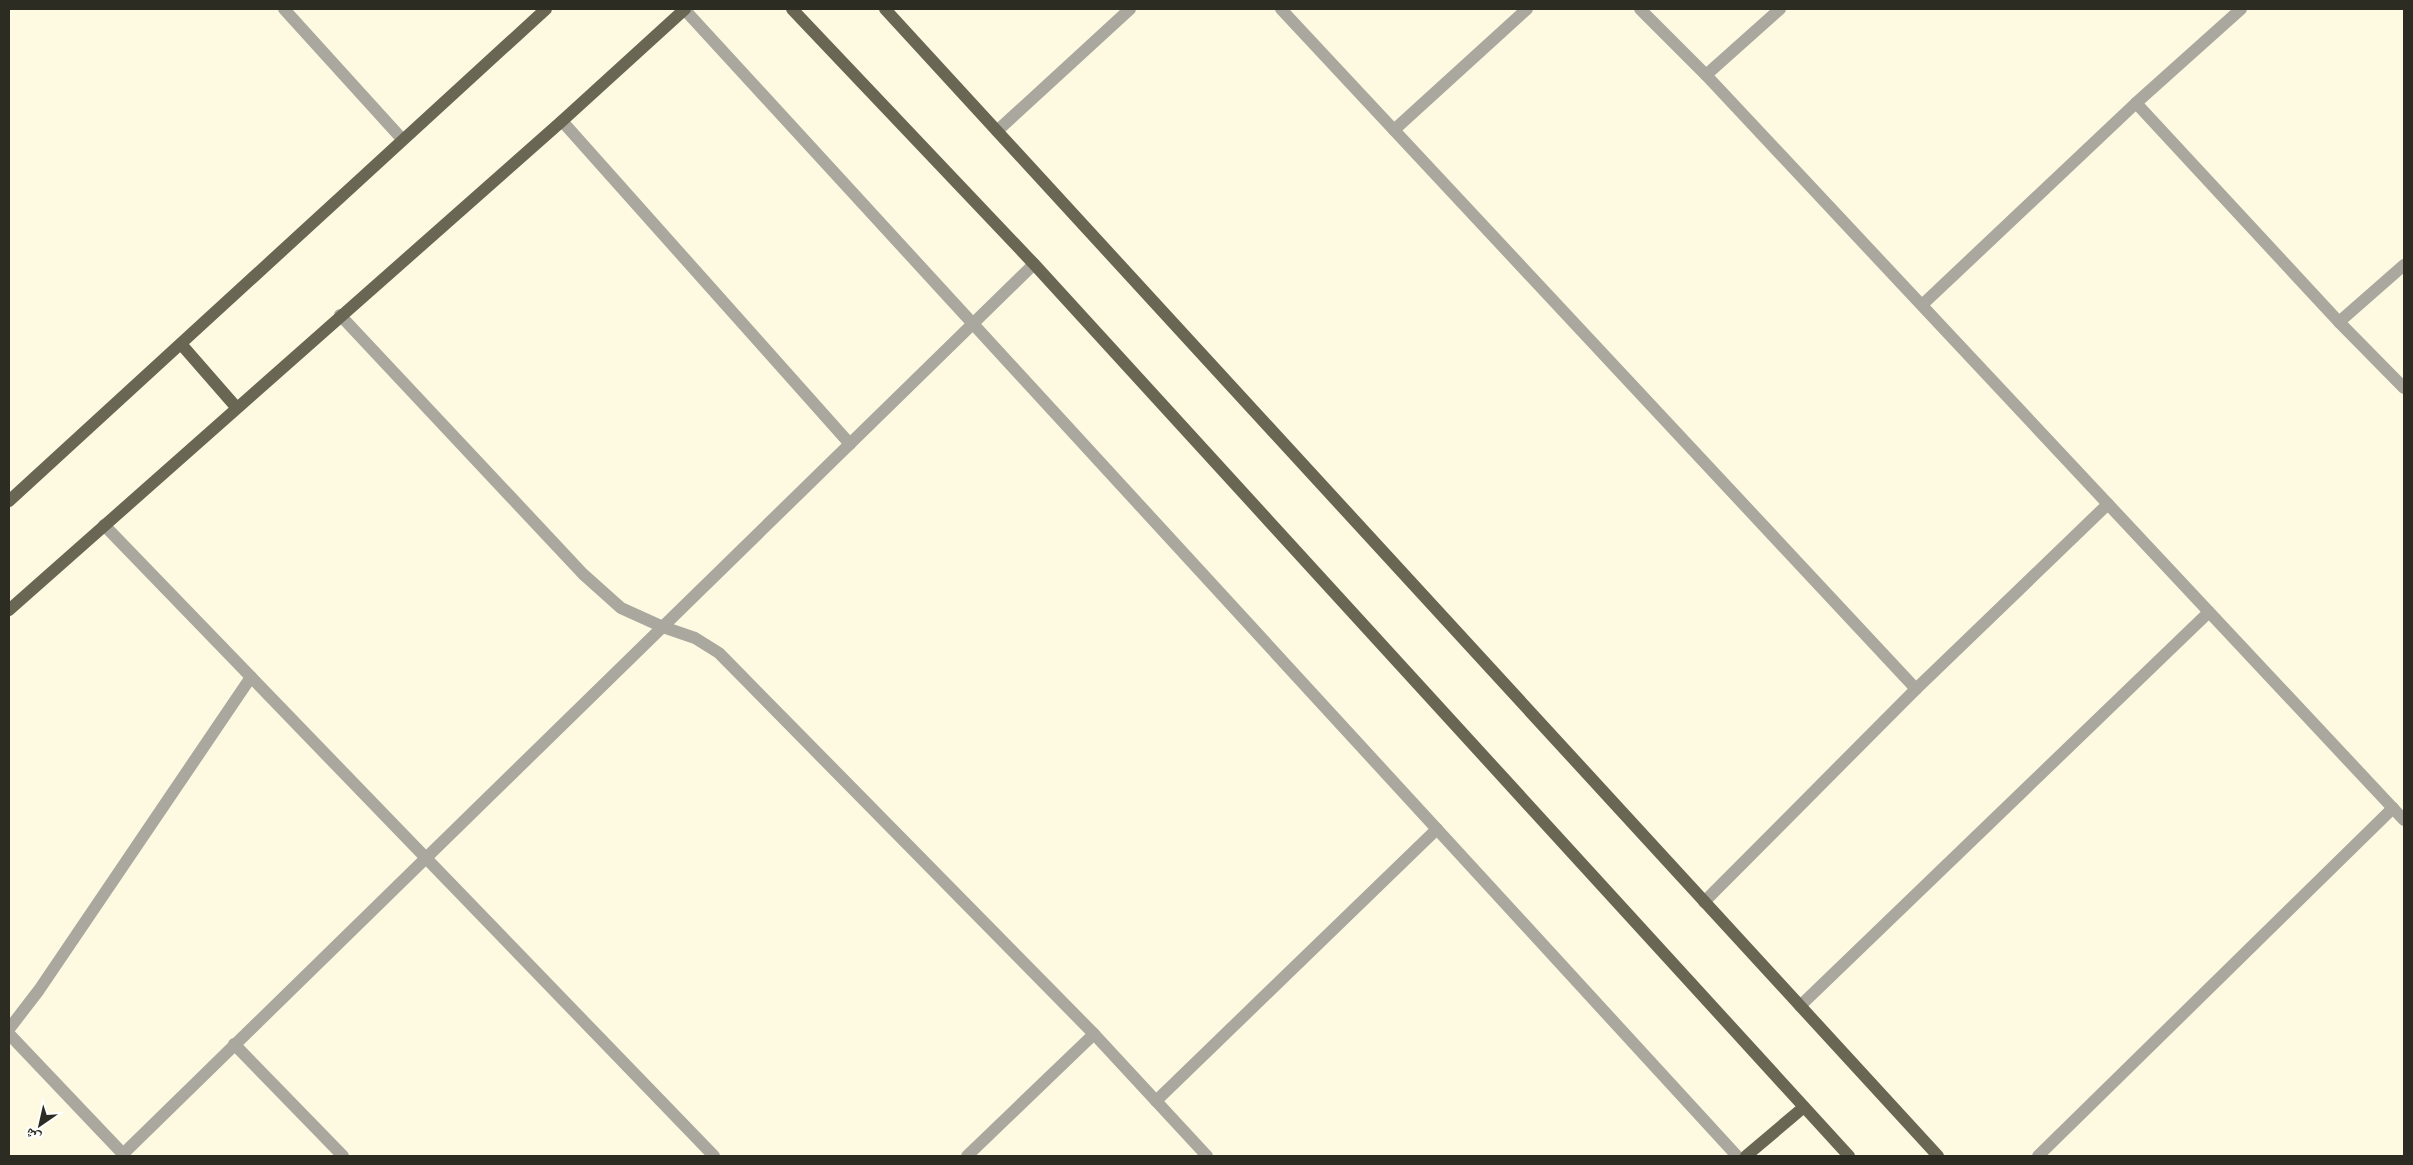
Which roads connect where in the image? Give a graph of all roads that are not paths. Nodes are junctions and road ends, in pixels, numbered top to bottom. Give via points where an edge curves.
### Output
1 (284, 9) edge
2 (546, 9) edge
3 (684, 9) edge
4 (792, 9) edge
5 (885, 9) edge
6 (1130, 9) edge
7 (1281, 9) edge
8 (1527, 9) edge
9 (1640, 9) edge
10 (1780, 9) edge
11 (2241, 9) edge
12 (1706, 75) junction
13 (2136, 103) junction
14 (562, 121) junction
15 (1394, 130) junction
16 (997, 131) junction
17 (402, 139) junction
18 (1034, 264) junction
19 (2404, 264) edge
20 (1922, 305) junction
21 (340, 315) junction
22 (2339, 322) junction
23 (973, 324) junction
24 (180, 344) junction
25 (2404, 388) edge
26 (236, 407) junction
27 (850, 444) junction
28 (9, 501) edge
29 (2108, 504) junction
30 (104, 525) junction
31 (9, 610) edge
32 (2209, 612) junction
33 (662, 627) junction
34 (250, 677) junction
35 (1916, 689) junction
36 (2393, 808) junction
37 (2404, 820) edge
38 (1437, 829) junction
39 (426, 858) junction
40 (1704, 902) junction
41 (1800, 1006) junction
42 (9, 1029) edge
43 (9, 1034) edge
44 (1094, 1034) junction
45 (234, 1044) junction
46 (1156, 1101) junction
47 (1804, 1107) junction
48 (124, 1155) edge
49 (343, 1156) edge
50 (714, 1156) edge
51 (968, 1156) edge
52 (1207, 1156) edge
53 (1737, 1156) edge
54 (1746, 1156) edge
55 (1849, 1156) edge
56 (1938, 1156) edge
57 (2038, 1156) edge

1 - 17 street
2 - 17 main road
3 - 14 main road
3 - 23 street
4 - 18 main road
5 - 16 main road
6 - 16 street
7 - 15 street
8 - 15 street
9 - 12 street
10 - 12 street
11 - 13 street
12 - 20 street
13 - 20 street
13 - 22 street
14 - 21 main road
14 - 27 street
15 - 35 street
16 - 40 main road
17 - 24 main road
18 - 23 street
18 - 47 main road
19 - 22 street
20 - 29 street
21 - 26 main road
21 - 33 street via 583,574 622,608
22 - 25 street
23 - 27 street
23 - 38 street
24 - 26 main road
24 - 28 main road
26 - 30 main road
27 - 33 street
29 - 32 street
29 - 35 street
30 - 31 main road
30 - 34 street
32 - 36 street
32 - 41 street
33 - 39 street
33 - 44 street via 694,638 720,653
34 - 39 street
34 - 42 street via 39,990
35 - 40 street
36 - 37 street
36 - 57 street
38 - 46 street
38 - 53 street
39 - 45 street
39 - 50 street
40 - 41 main road
41 - 56 main road
43 - 48 street
44 - 46 street
44 - 51 street
45 - 48 street
45 - 49 street
46 - 52 street
47 - 54 main road
47 - 55 main road

